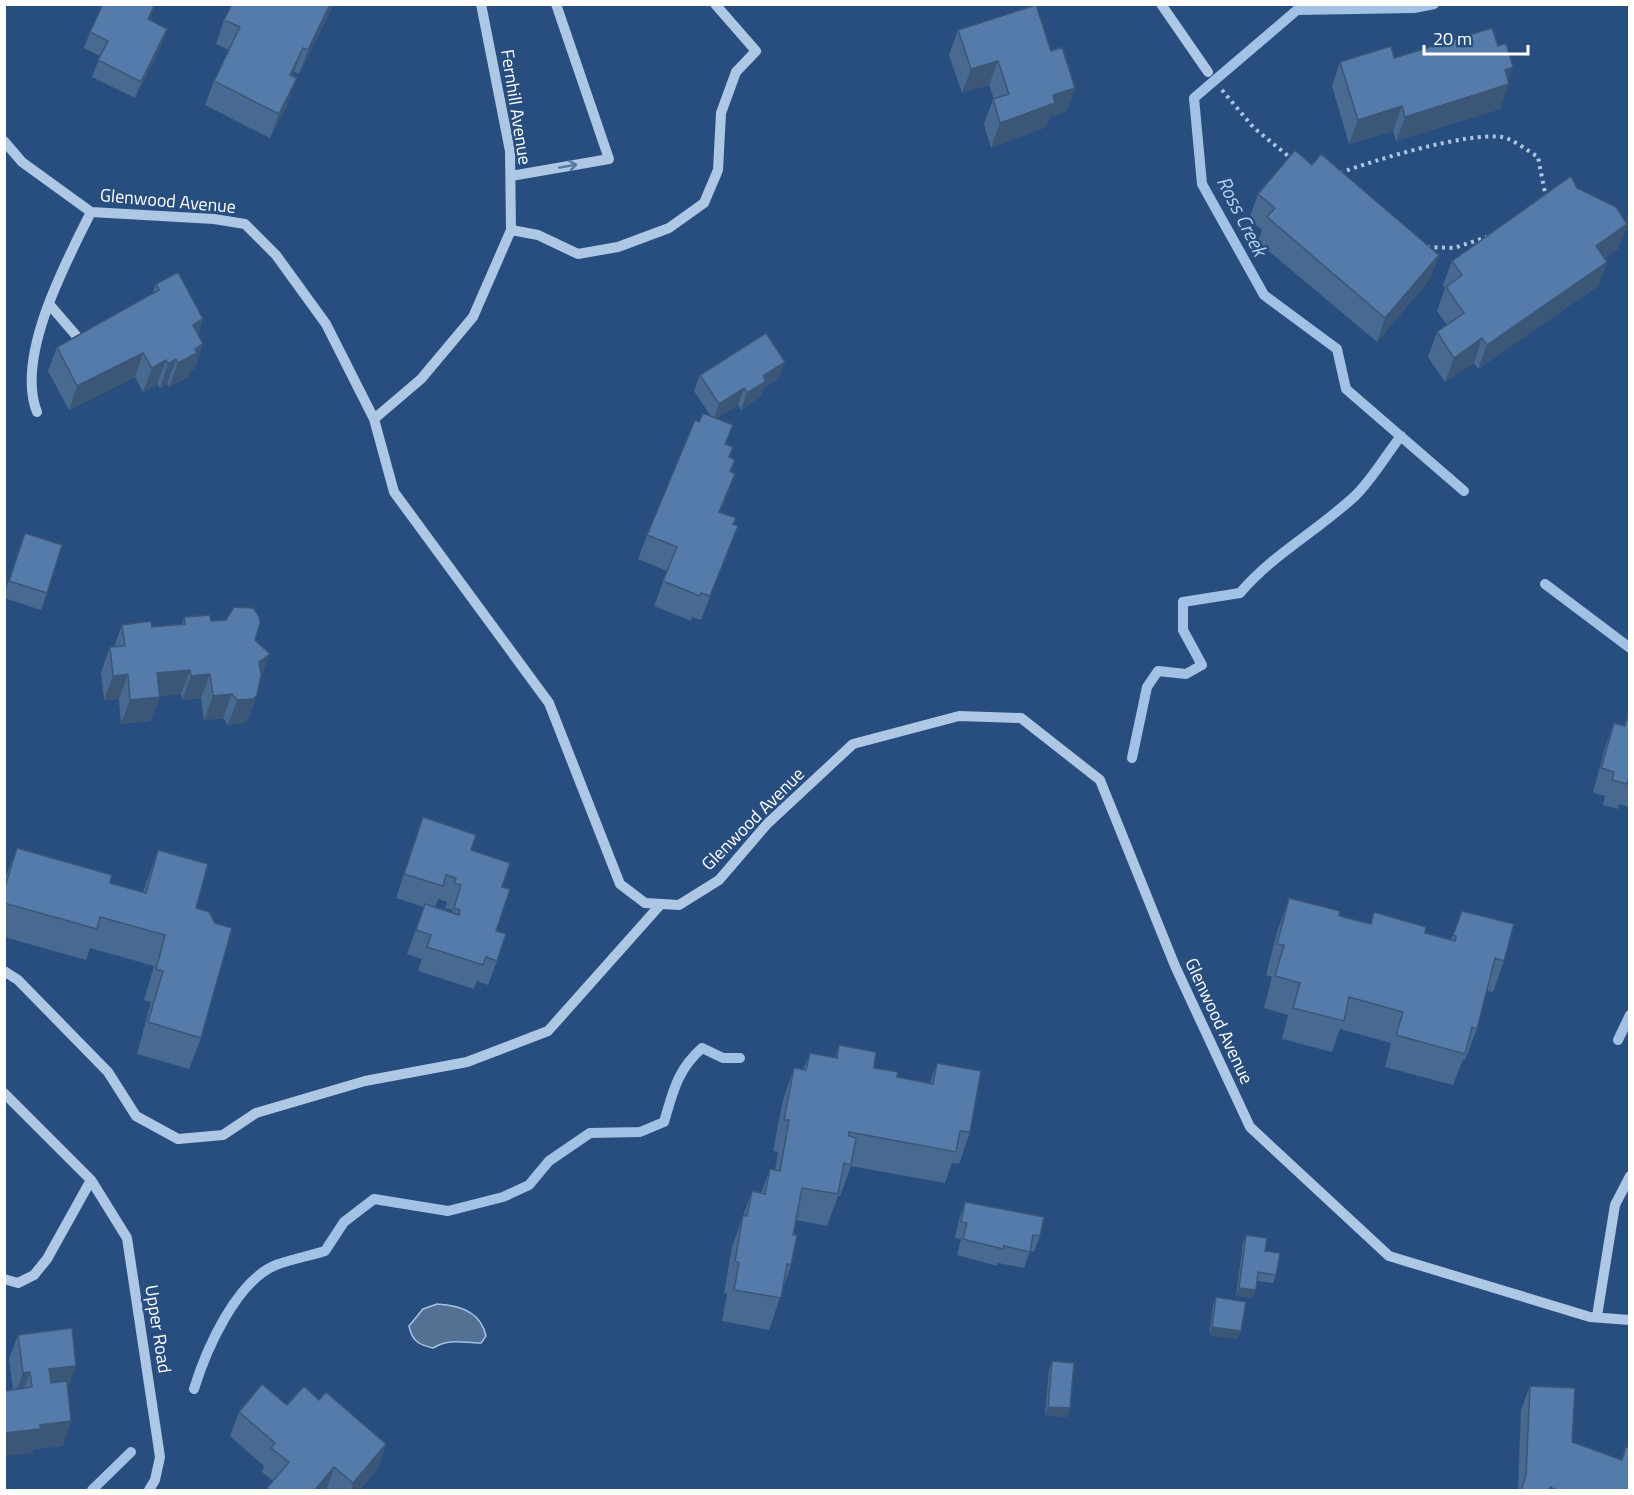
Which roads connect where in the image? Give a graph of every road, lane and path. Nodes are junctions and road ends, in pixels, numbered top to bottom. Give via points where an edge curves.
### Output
1 (481, 4) edge
2 (556, 4) edge
3 (715, 4) edge
4 (1161, 4) edge
5 (1208, 72) dead end
6 (1229, 98) dead end
7 (4, 141) edge
8 (1298, 164) edge
9 (511, 176) junction
10 (1330, 177) edge
11 (1539, 206) edge
12 (91, 212) junction
13 (510, 230) junction
14 (1495, 235) edge
15 (1423, 247) edge
16 (49, 304) junction
17 (80, 340) edge
18 (37, 412) dead end
19 (374, 419) junction
20 (661, 904) junction
21 (4, 971) edge
22 (4, 1093) edge
23 (1629, 1176) edge
24 (91, 1180) junction
25 (4, 1279) edge
26 (1598, 1316) junction
27 (1629, 1320) edge
28 (149, 1491) edge

1 - 9 street, Fernhill Avenue via 510,150
9 -> 2 street via 609,159
3 - 13 street via 756,51 736,72 721,113 718,170 704,203 669,228 618,247 578,254 538,236
4 - 5 street
6 - 8 path via 1253,127
7 - 12 street, Glenwood Avenue via 22,162
9 - 13 street, Fernhill Avenue
10 - 11 path via 1361,165 1463,139 1503,137 1538,157 1546,198
12 - 16 street
12 - 19 street, Glenwood Avenue via 245,224 276,255 327,324
13 - 19 street, Fernhill Avenue via 473,317 421,379
14 - 15 path via 1454,248
16 - 17 street
16 - 18 street via 34,354 32,399
19 - 20 street, Glenwood Avenue via 394,492 549,703 620,884 645,903
20 - 21 street via 548,1031 467,1062 364,1081 256,1113 223,1135 178,1139 136,1116 108,1072 18,980
20 - 26 street, Glenwood Avenue via 679,905 719,880 767,824 854,744 959,716 1021,718 1100,780 1175,966 1250,1127 1389,1256 1590,1317
22 - 24 street, Upper Road
23 - 26 street via 1615,1205
24 - 25 street via 34,1275 18,1283
24 - 28 street, Upper Road via 127,1238 159,1457 156,1480
26 - 27 street, Glenwood Avenue

